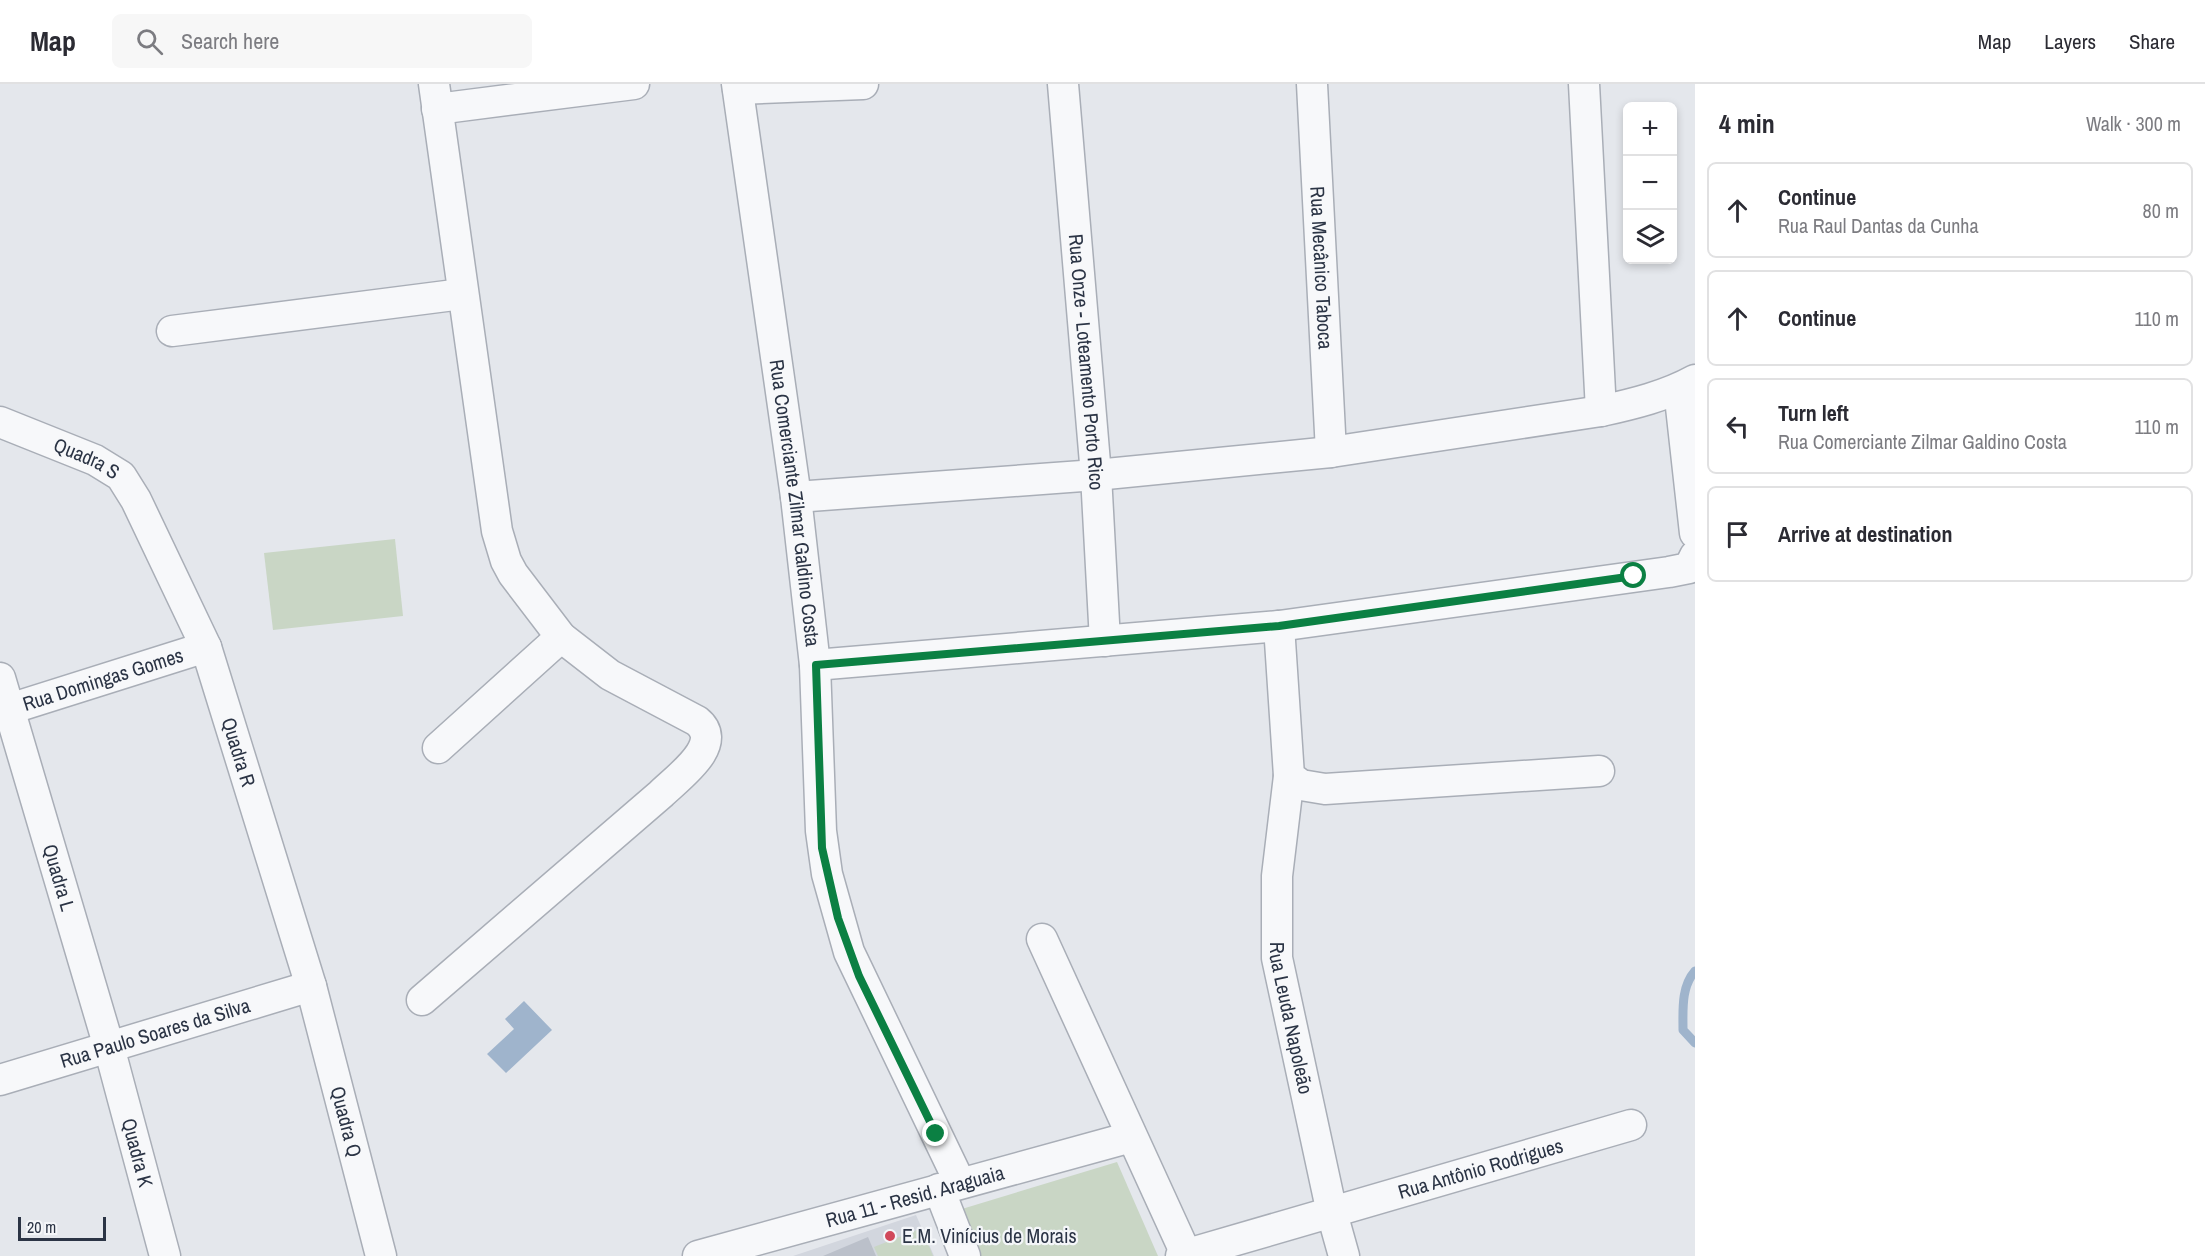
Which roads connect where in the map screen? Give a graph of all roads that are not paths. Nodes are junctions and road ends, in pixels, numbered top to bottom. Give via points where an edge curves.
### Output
1 (634, 84) edge
2 (863, 84) edge
3 (1063, 84) edge
4 (1312, 84) edge
5 (1584, 84) edge
6 (737, 87) edge
7 (436, 96) edge
8 (462, 294) junction
9 (172, 331) dead end
10 (1687, 384) edge
11 (1600, 411) junction
12 (0, 422) edge
13 (1331, 452) junction
14 (1096, 475) junction
15 (796, 496) junction
16 (147, 525) joint
17 (1695, 533) edge
18 (1695, 556) edge
19 (1279, 626) junction
20 (561, 637) junction
21 (1105, 641) junction
22 (206, 647) junction
23 (816, 665) junction
24 (0, 678) edge
25 (4, 711) edge
26 (438, 748) dead end
27 (1599, 771) dead end
28 (1289, 776) junction
29 (1042, 939) dead end
30 (311, 986) junction
31 (422, 1000) dead end
32 (109, 1047) junction
33 (0, 1080) edge
34 (1631, 1125) dead end
35 (1131, 1137) junction
36 (950, 1186) junction
37 (1332, 1213) junction
38 (1184, 1255) edge
39 (165, 1256) edge
40 (381, 1256) edge
41 (698, 1256) edge
42 (965, 1256) edge
43 (1344, 1256) edge

1 - 7 street
2 - 6 street
3 - 14 street, Rua Onze - Loteamento Porto Rico
4 - 13 street, Rua Mecânico Taboca
5 - 11 street
6 - 15 street, Rua Comerciante Zilmar Galdino Costa
7 - 8 street
8 - 9 street
8 - 20 street via 500,541 513,574
10 - 11 street via 1633,404
10 - 17 street
11 - 13 street
12 - 16 street, Quadra S via 108,466 127,485
13 - 14 street
14 - 15 street
14 - 21 street, Rua Onze - Loteamento Porto Rico
15 - 23 street, Rua Comerciante Zilmar Galdino Costa
16 - 22 street, Quadra R
18 - 19 street via 1689,568 1669,572
19 - 21 street
19 - 28 street, Rua Leuda Napoleão
20 - 26 street
20 - 31 street via 610,675 704,726 704,749 661,794
21 - 23 street
22 - 25 street, Rua Domingas Gomes
22 - 30 street, Quadra R
23 - 36 street, Rua Comerciante Zilmar Galdino Costa via 822,848 838,918
24 - 25 street, Quadra L
25 - 32 street, Quadra L
27 - 28 street via 1325,789 1301,785
28 - 37 street, Rua Leuda Napoleão via 1277,876 1277,958
29 - 35 street
30 - 32 street, Rua Paulo Soares da Silva
30 - 40 street, Quadra Q
32 - 33 street, Rua Paulo Soares da Silva
32 - 39 street, Quadra K
34 - 37 street, Rua Antônio Rodrigues
35 - 36 street, Rua 11 - Resid. Araguaia
35 - 38 street
36 - 41 street, Rua 11 - Resid. Araguaia
36 - 42 street, Rua Comerciante Zilmar Galdino Costa
37 - 38 street, Rua Antônio Rodrigues
37 - 43 street, Rua Leuda Napoleão

